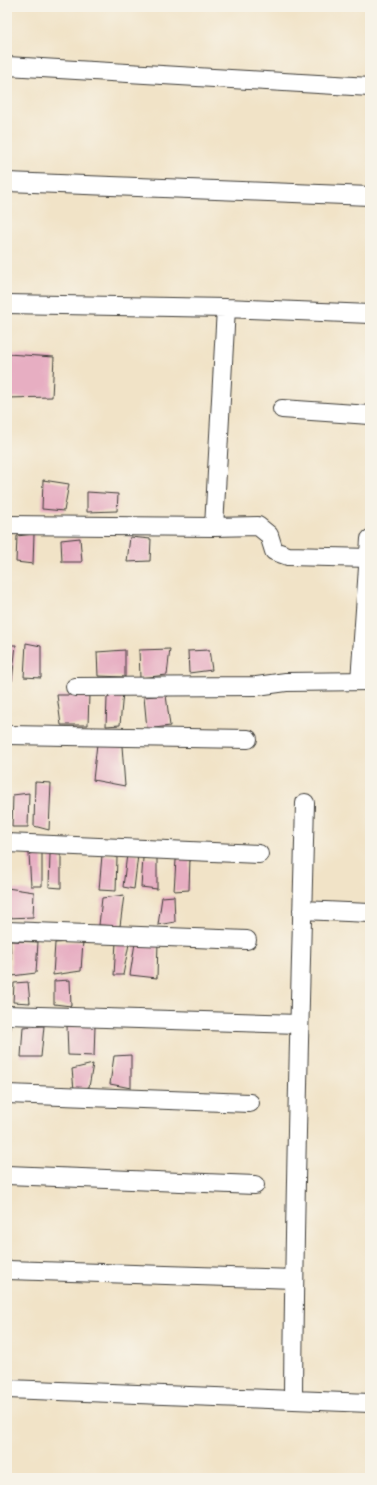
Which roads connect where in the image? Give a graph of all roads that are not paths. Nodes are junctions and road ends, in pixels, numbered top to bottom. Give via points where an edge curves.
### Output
1 (7, 66) edge
2 (370, 87) edge
3 (7, 182) edge
4 (370, 196) edge
5 (7, 304) edge
6 (226, 308) junction
7 (370, 314) edge
8 (282, 409) dead end
9 (370, 415) edge
10 (7, 525) edge
11 (214, 527) junction
12 (370, 539) edge
13 (369, 558) edge
14 (365, 681) edge
15 (75, 687) dead end
16 (7, 735) edge
17 (248, 740) dead end
18 (305, 803) dead end
19 (7, 843) edge
20 (259, 854) dead end
21 (302, 910) junction
22 (370, 913) edge
23 (7, 931) edge
24 (247, 940) dead end
25 (7, 1015) edge
26 (299, 1024) junction
27 (7, 1094) edge
28 (250, 1103) dead end
29 (7, 1175) edge
30 (254, 1185) dead end
31 (7, 1270) edge
32 (294, 1279) junction
33 (7, 1389) edge
34 (293, 1400) junction
35 (370, 1403) edge

1 - 2 street
3 - 4 street
5 - 6 street
6 - 7 street
6 - 11 street
8 - 9 street
10 - 11 street
11 - 13 street via 258,526 269,535 274,551 288,556
12 - 13 street
13 - 14 street
14 - 15 street via 286,682 257,686
16 - 17 street
18 - 21 street
19 - 20 street
21 - 22 street
21 - 26 street
23 - 24 street
25 - 26 street
26 - 32 street
27 - 28 street
29 - 30 street
31 - 32 street
32 - 34 street
33 - 34 street
34 - 35 street

